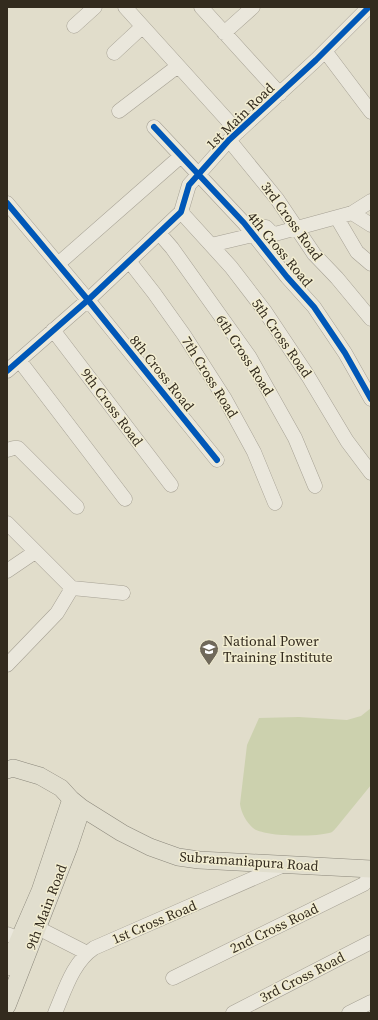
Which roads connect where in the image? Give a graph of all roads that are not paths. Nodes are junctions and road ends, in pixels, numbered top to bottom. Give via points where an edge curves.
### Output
1 (95, 7) edge
2 (124, 7) edge
3 (201, 7) edge
4 (253, 7) edge
5 (370, 7) edge
6 (74, 26) dead end
7 (142, 27) junction
8 (224, 33) junction
9 (325, 51) junction
10 (114, 53) dead end
11 (178, 66) junction
12 (280, 94) junction
13 (119, 111) dead end
14 (371, 112) edge
15 (154, 127) dead end
16 (234, 136) junction
17 (181, 156) junction
18 (198, 175) junction
19 (371, 201) edge
20 (7, 203) edge
21 (181, 212) junction
22 (352, 213) junction
23 (337, 218) junction
24 (371, 224) edge
25 (297, 228) junction
26 (159, 233) junction
27 (253, 235) junction
28 (211, 245) junction
29 (129, 261) junction
30 (58, 264) junction
31 (371, 264) edge
32 (88, 300) junction
33 (371, 319) edge
34 (54, 330) junction
35 (19, 360) junction
36 (7, 371) edge
37 (371, 399) edge
38 (7, 450) edge
39 (217, 460) dead end
40 (371, 472) edge
41 (171, 484) dead end
42 (315, 486) dead end
43 (125, 499) dead end
44 (275, 503) dead end
45 (77, 507) dead end
46 (7, 523) edge
47 (35, 552) junction
48 (7, 572) edge
49 (72, 588) junction
50 (123, 593) dead end
51 (7, 665) edge
52 (7, 770) edge
53 (77, 803) junction
54 (284, 865) junction
55 (371, 870) edge
56 (371, 875) edge
57 (38, 928) junction
58 (19, 939) edge
59 (371, 942) edge
60 (86, 953) junction
61 (7, 967) edge
62 (173, 978) dead end
63 (371, 1002) edge
64 (7, 1006) edge
65 (55, 1013) edge
66 (233, 1013) edge
67 (349, 1013) edge

1 - 6 street
2 - 7 street, 1st Main Road
3 - 8 street
4 - 8 street
5 - 9 street, 1st Main Road
7 - 10 street
7 - 11 street, 1st Main Road
8 - 12 street
9 - 12 street, 1st Main Road
9 - 14 street
11 - 13 street
11 - 16 street, 1st Main Road
12 - 16 street, 1st Main Road
15 - 17 street, 4th Cross Road
16 - 18 street, 1st Main Road
16 - 25 street, 3rd Cross Road
17 - 18 street, 4th Cross Road
17 - 30 street
18 - 21 street, 1st Main Road via 189,185
18 - 27 street, 4th Cross Road
19 - 22 street
20 - 30 street, 8th Cross Road
21 - 26 street, 1st Main Road
21 - 28 street, 5th Cross Road
22 - 23 street
22 - 24 street
23 - 25 street
23 - 31 street via 357,252
25 - 27 street via 273,234 264,227
25 - 33 street, 3rd Cross Road via 314,254
26 - 29 street, 1st Main Road
26 - 42 street, 6th Cross Road via 249,356 295,438
27 - 28 street
27 - 37 street, 4th Cross Road via 314,307 345,353
28 - 40 street, 5th Cross Road via 264,310 347,441
29 - 32 street, 1st Main Road
29 - 44 street, 7th Cross Road via 180,329 225,399 254,452
30 - 32 street, 8th Cross Road
32 - 34 street, 1st Main Road
32 - 39 street, 8th Cross Road
34 - 35 street, 1st Main Road
34 - 41 street, 9th Cross Road
35 - 36 street, 1st Main Road
35 - 43 street
38 - 45 street via 18,448
46 - 47 street
47 - 48 street
47 - 49 street
49 - 50 street
49 - 51 street via 57,613
52 - 53 main road, Subramaniapura Road via 13,768 40,776 61,788
53 - 54 main road, Subramaniapura Road via 129,836 178,857
53 - 57 main road, 9th Main Road via 69,847
53 - 58 main road, 9th Main Road
54 - 55 main road, Subramaniapura Road
54 - 60 street, 1st Cross Road
56 - 62 street, 2nd Cross Road via 364,884
57 - 58 main road, 9th Main Road
57 - 60 street
58 - 61 main road, 9th Main Road
58 - 64 main road, 9th Main Road
59 - 66 street, 3rd Cross Road
60 - 65 street, 1st Cross Road via 76,966
63 - 67 street

